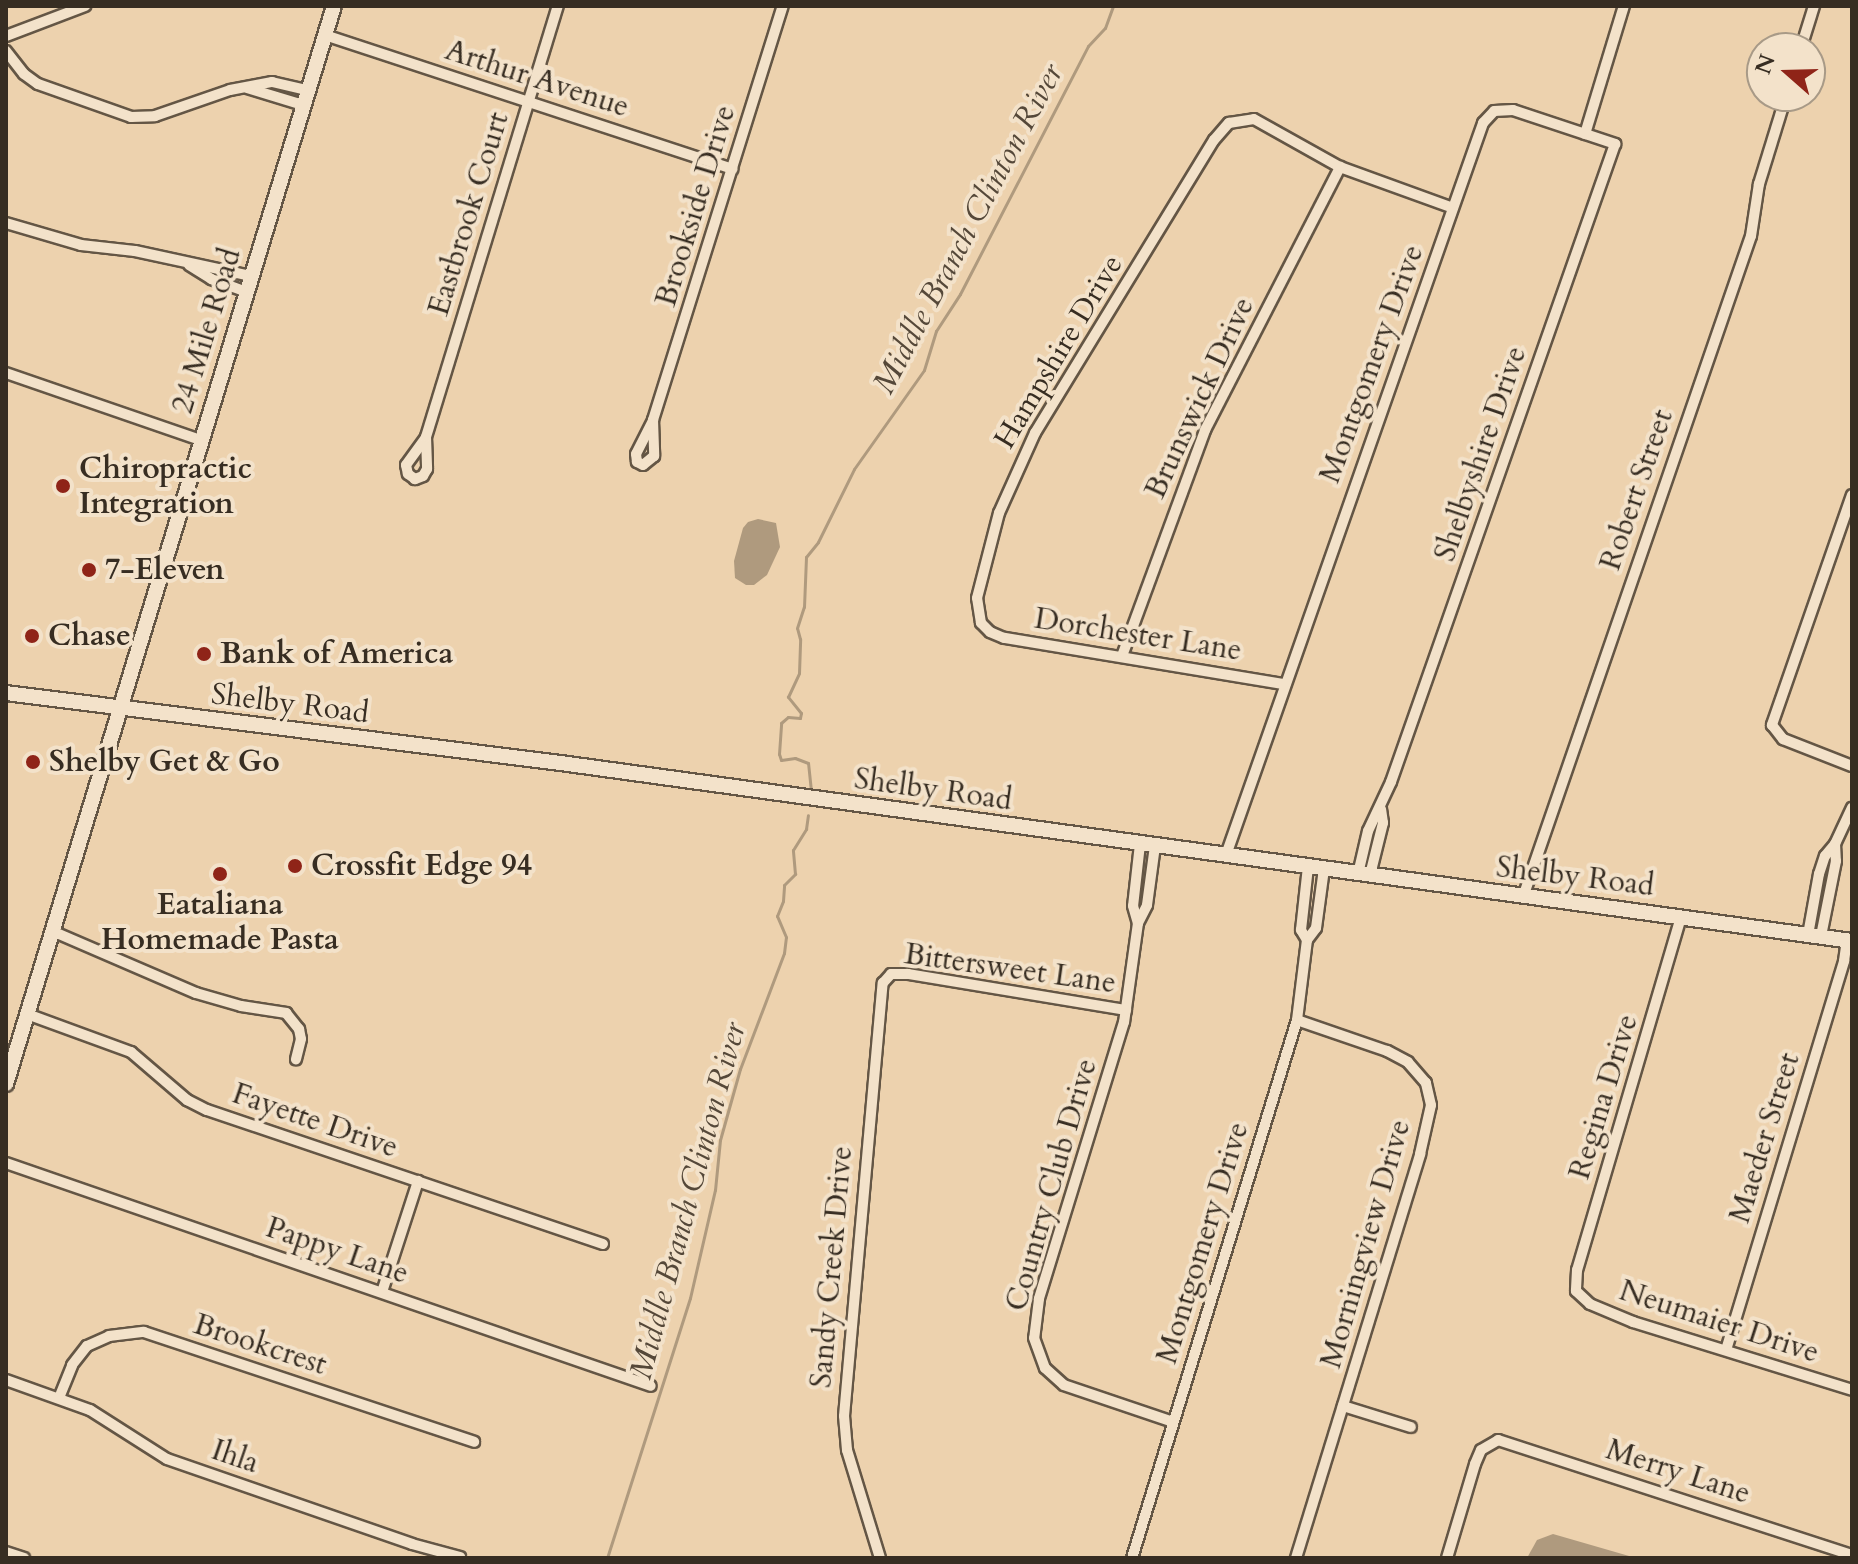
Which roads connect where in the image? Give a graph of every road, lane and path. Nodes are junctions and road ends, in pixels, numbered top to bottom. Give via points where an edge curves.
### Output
1 (85, 6) edge
2 (334, 6) edge
3 (558, 6) edge
4 (783, 6) edge
5 (1624, 6) edge
6 (1814, 6) edge
7 (1806, 32) edge
8 (325, 35) junction
9 (6, 36) edge
10 (6, 51) edge
11 (245, 87) junction
12 (308, 90) junction
13 (529, 101) junction
14 (303, 105) junction
15 (1781, 112) edge
16 (1585, 134) junction
17 (1340, 167) junction
18 (733, 169) junction
19 (1453, 208) junction
20 (6, 223) edge
21 (188, 264) junction
22 (251, 276) junction
23 (246, 292) junction
24 (6, 373) edge
25 (653, 420) dead end
26 (426, 437) dead end
27 (201, 440) junction
28 (1852, 495) edge
29 (986, 629) joint
30 (1122, 656) junction
31 (1283, 684) junction
32 (6, 693) edge
33 (121, 707) junction
34 (1852, 766) edge
35 (1852, 808) edge
36 (1148, 845) junction
37 (1226, 855) junction
38 (1308, 867) junction
39 (1324, 869) junction
40 (1364, 874) junction
41 (1523, 897) junction
42 (1681, 917) junction
43 (52, 931) junction
44 (1815, 936) junction
45 (1307, 940) junction
46 (1850, 940) edge
47 (887, 977) joint
48 (1126, 1010) junction
49 (27, 1014) junction
50 (1297, 1020) junction
51 (296, 1059) dead end
52 (6, 1084) edge
53 (6, 1163) edge
54 (418, 1181) junction
55 (603, 1244) dead end
56 (1576, 1291) joint
57 (382, 1292) junction
58 (1726, 1350) junction
59 (6, 1380) edge
60 (651, 1386) dead end
61 (1852, 1390) edge
62 (59, 1398) junction
63 (1343, 1406) junction
64 (1173, 1422) junction
65 (1411, 1427) dead end
66 (474, 1442) dead end
67 (6, 1552) edge
68 (1852, 1555) edge
69 (460, 1557) edge
70 (24, 1558) edge
71 (880, 1558) edge
72 (1132, 1558) edge
73 (1296, 1558) edge
74 (1447, 1558) edge

1 - 9 street
2 - 8 street, 24 Mile Road
3 - 13 street, Eastbrook Court
4 - 18 street, Brookside Drive
5 - 16 street
6 - 7 street
8 - 12 street, 24 Mile Road
8 - 13 street, Arthur Avenue
10 - 11 street via 38,84 131,117 168,113
11 - 12 street via 272,82
11 - 14 street
12 - 14 street, 24 Mile Road
13 - 18 street, Arthur Avenue
13 - 26 street, Eastbrook Court
14 - 22 street, 24 Mile Road
15 - 41 street, Robert Street via 1759,184 1751,236
16 - 19 street, Montgomery Drive via 1513,110 1494,111 1483,123
16 - 40 street, Shelbyshire Drive via 1615,144 1381,809 1383,823
17 - 19 street
17 - 29 street, Hampshire Drive via 1254,119 1235,119 1214,140 1024,454 999,513 981,578 978,614
17 - 30 street, Brunswick Drive via 1211,417
18 - 25 street, Brookside Drive
19 - 31 street, Montgomery Drive
20 - 21 street via 81,245
21 - 22 street
21 - 23 street
22 - 23 street, 24 Mile Road
23 - 27 street, 24 Mile Road
24 - 27 street
27 - 33 street, 24 Mile Road
28 - 34 street via 1772,725 1783,739
29 - 30 street, Dorchester Lane via 1004,638
30 - 31 street, Dorchester Lane
31 - 37 street, Montgomery Drive
32 - 33 street, Shelby Road
33 - 36 street, Shelby Road
33 - 43 street, 24 Mile Road
35 - 44 street via 1835,844 1836,861
36 - 37 street, Shelby Road
36 - 48 street, Country Club Drive via 1147,905 1138,923
37 - 38 street, Shelby Road
38 - 39 street, Shelby Road
38 - 45 street, Montgomery Drive via 1301,930
39 - 40 street, Shelby Road
39 - 45 street, Montgomery Drive via 1316,928
40 - 41 street, Shelby Road
41 - 42 street, Shelby Road
42 - 44 street, Shelby Road
42 - 56 street, Regina Drive via 1577,1270
43 - 49 street, 24 Mile Road
43 - 51 street via 196,993 286,1013 299,1029
44 - 46 street, Shelby Road
45 - 50 street, Montgomery Drive
46 - 58 street, Maeder Street
47 - 48 street, Bittersweet Lane via 908,974
47 - 71 street, Sandy Creek Drive via 878,1002 844,1416 847,1450
48 - 64 street, Country Club Drive via 1039,1299 1034,1338 1045,1368 1064,1385
49 - 52 street, 24 Mile Road
49 - 54 street, Fayette Drive via 131,1052 187,1100 207,1110
50 - 63 street, Morningview Drive via 1397,1056 1422,1076 1430,1097 1420,1154
50 - 64 street, Montgomery Drive
53 - 57 street, Pappy Lane
54 - 55 street, Fayette Drive
54 - 57 street
56 - 58 street, Neumaier Drive via 1602,1310
57 - 60 street, Pappy Lane
58 - 61 street, Neumaier Drive
59 - 62 street, Ihla
62 - 66 street, Brookcrest via 72,1365 87,1346 109,1336 144,1332
62 - 69 street, Ihla via 90,1410 167,1459
63 - 65 street
63 - 73 street, Morningview Drive
64 - 72 street, Montgomery Drive
67 - 70 street
68 - 74 street, Merry Lane via 1509,1442 1489,1443 1475,1464

